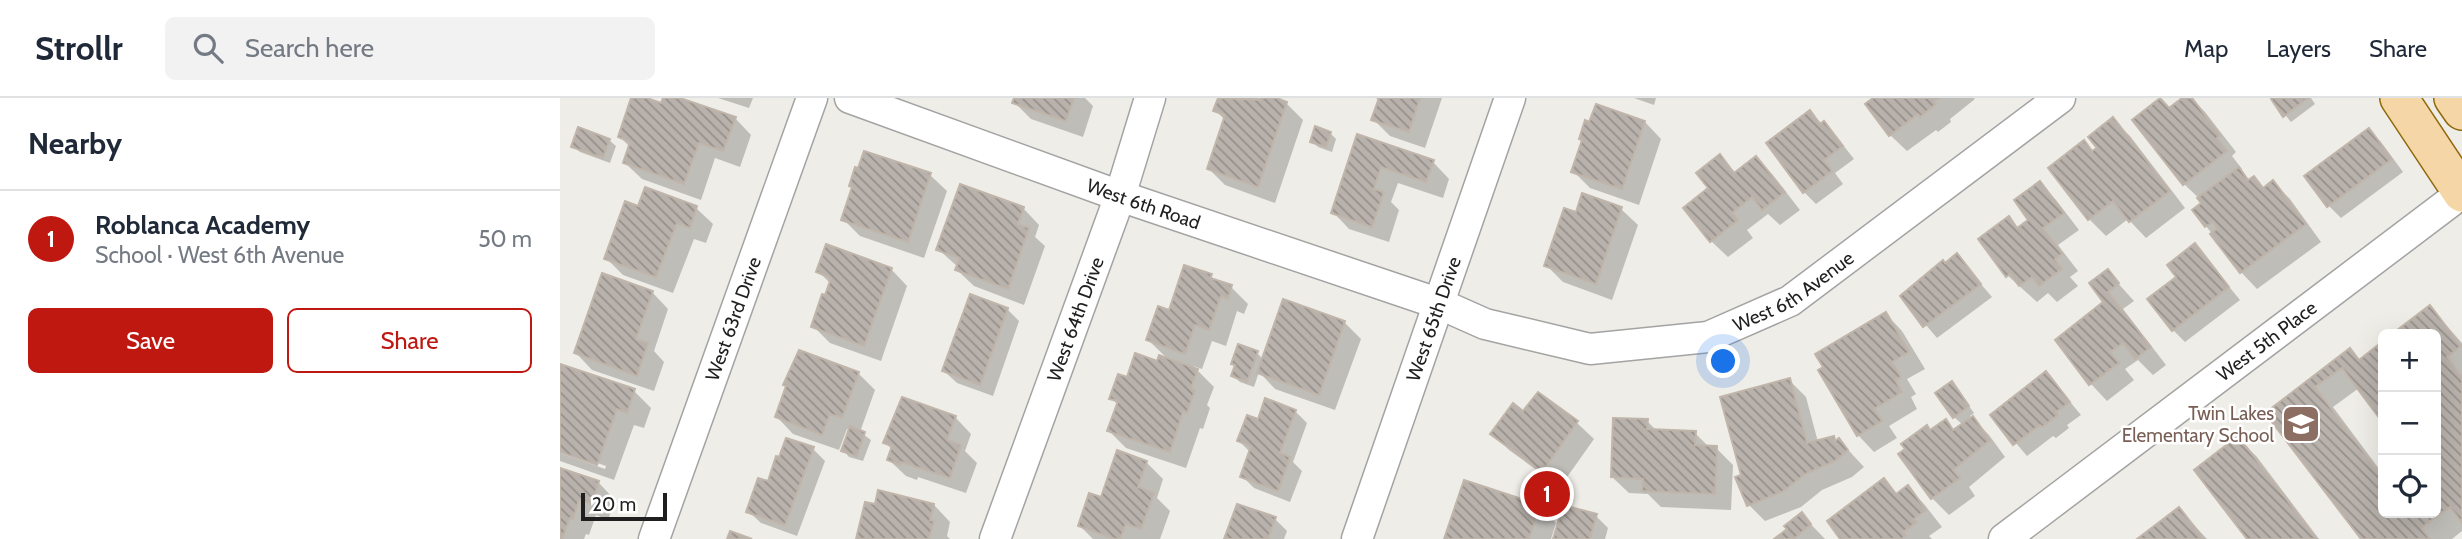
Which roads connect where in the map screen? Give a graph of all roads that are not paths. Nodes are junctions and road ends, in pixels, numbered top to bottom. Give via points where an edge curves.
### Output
1 (812, 98) edge
2 (849, 98) edge
3 (1150, 98) edge
4 (1510, 98) edge
5 (2060, 98) edge
6 (2399, 98) edge
7 (2453, 98) edge
8 (2462, 111) edge
9 (2462, 193) edge
10 (1121, 196) junction
11 (1440, 304) junction
12 (654, 539) edge
13 (995, 539) edge
14 (1357, 539) edge
15 (2004, 539) edge

1 - 12 street, West 63rd Drive
2 - 10 street, West 6th Road
3 - 10 street, West 64th Drive
4 - 11 street, West 65th Drive
5 - 11 street, West 6th Avenue via 1790,301 1709,337 1590,349 1485,324
6 - 9 main road
7 - 8 main road
9 - 15 street, West 5th Place
10 - 11 street, West 6th Road
10 - 13 street, West 64th Drive
11 - 14 street, West 65th Drive

